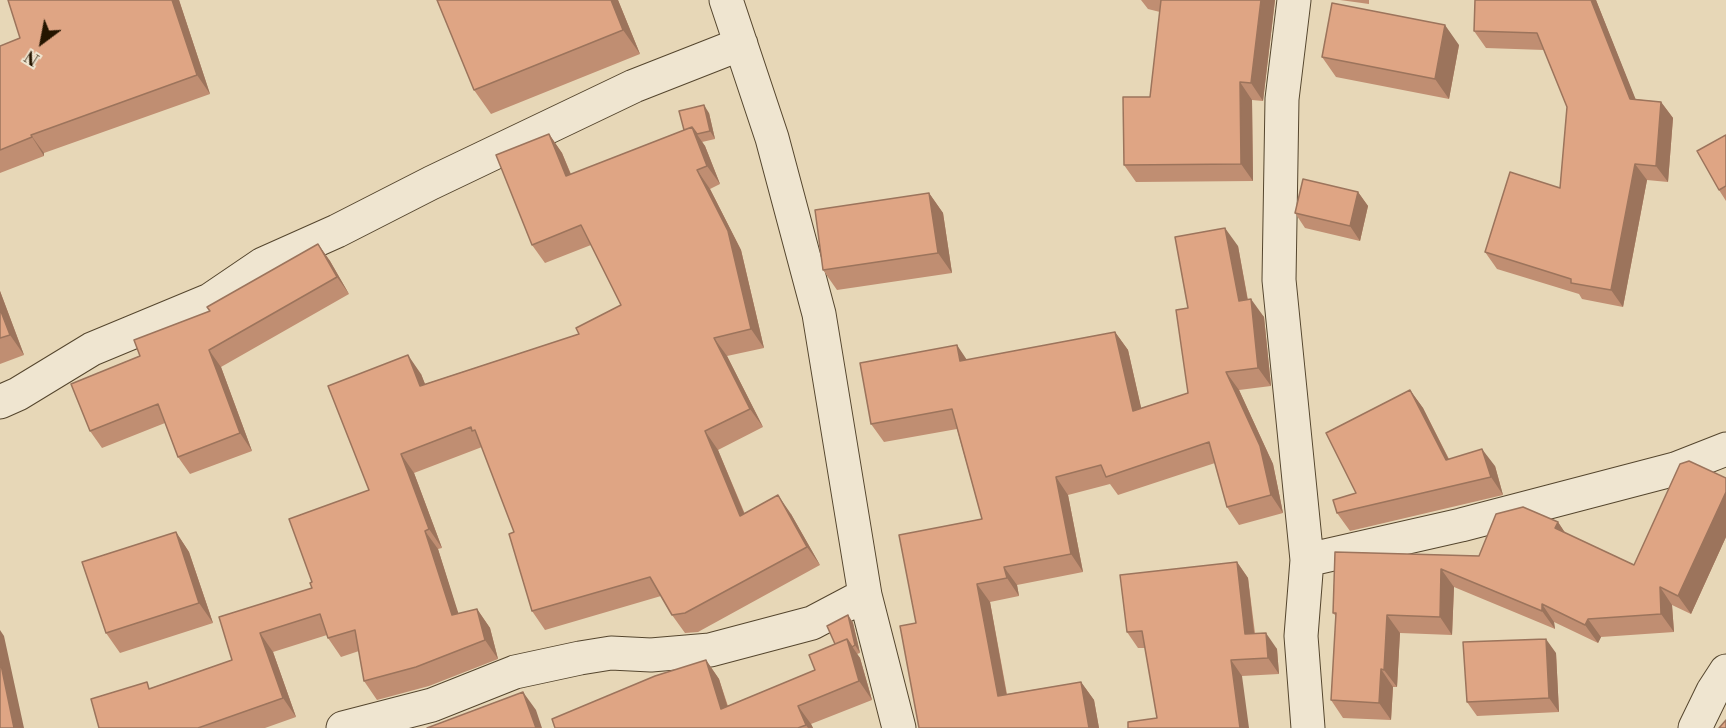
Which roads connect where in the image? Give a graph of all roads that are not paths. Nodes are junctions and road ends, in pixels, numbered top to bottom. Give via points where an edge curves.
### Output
1 (726, 0) edge
2 (1294, 0) edge
3 (741, 44) junction
4 (0, 402) edge
5 (1726, 449) edge
6 (1307, 560) junction
7 (865, 595) junction
8 (1726, 671) edge
9 (343, 728) edge
10 (899, 728) edge
11 (1308, 728) edge
12 (1695, 728) edge

1 - 3 street
2 - 6 street via 1282,99 1279,280
3 - 4 street via 634,86 441,178 263,264 210,300 92,349
3 - 7 street via 772,138 819,314
5 - 6 street via 1663,472
6 - 11 street via 1301,636
7 - 9 street via 812,623 721,648 580,658 515,672 432,705
7 - 10 street
8 - 12 street

